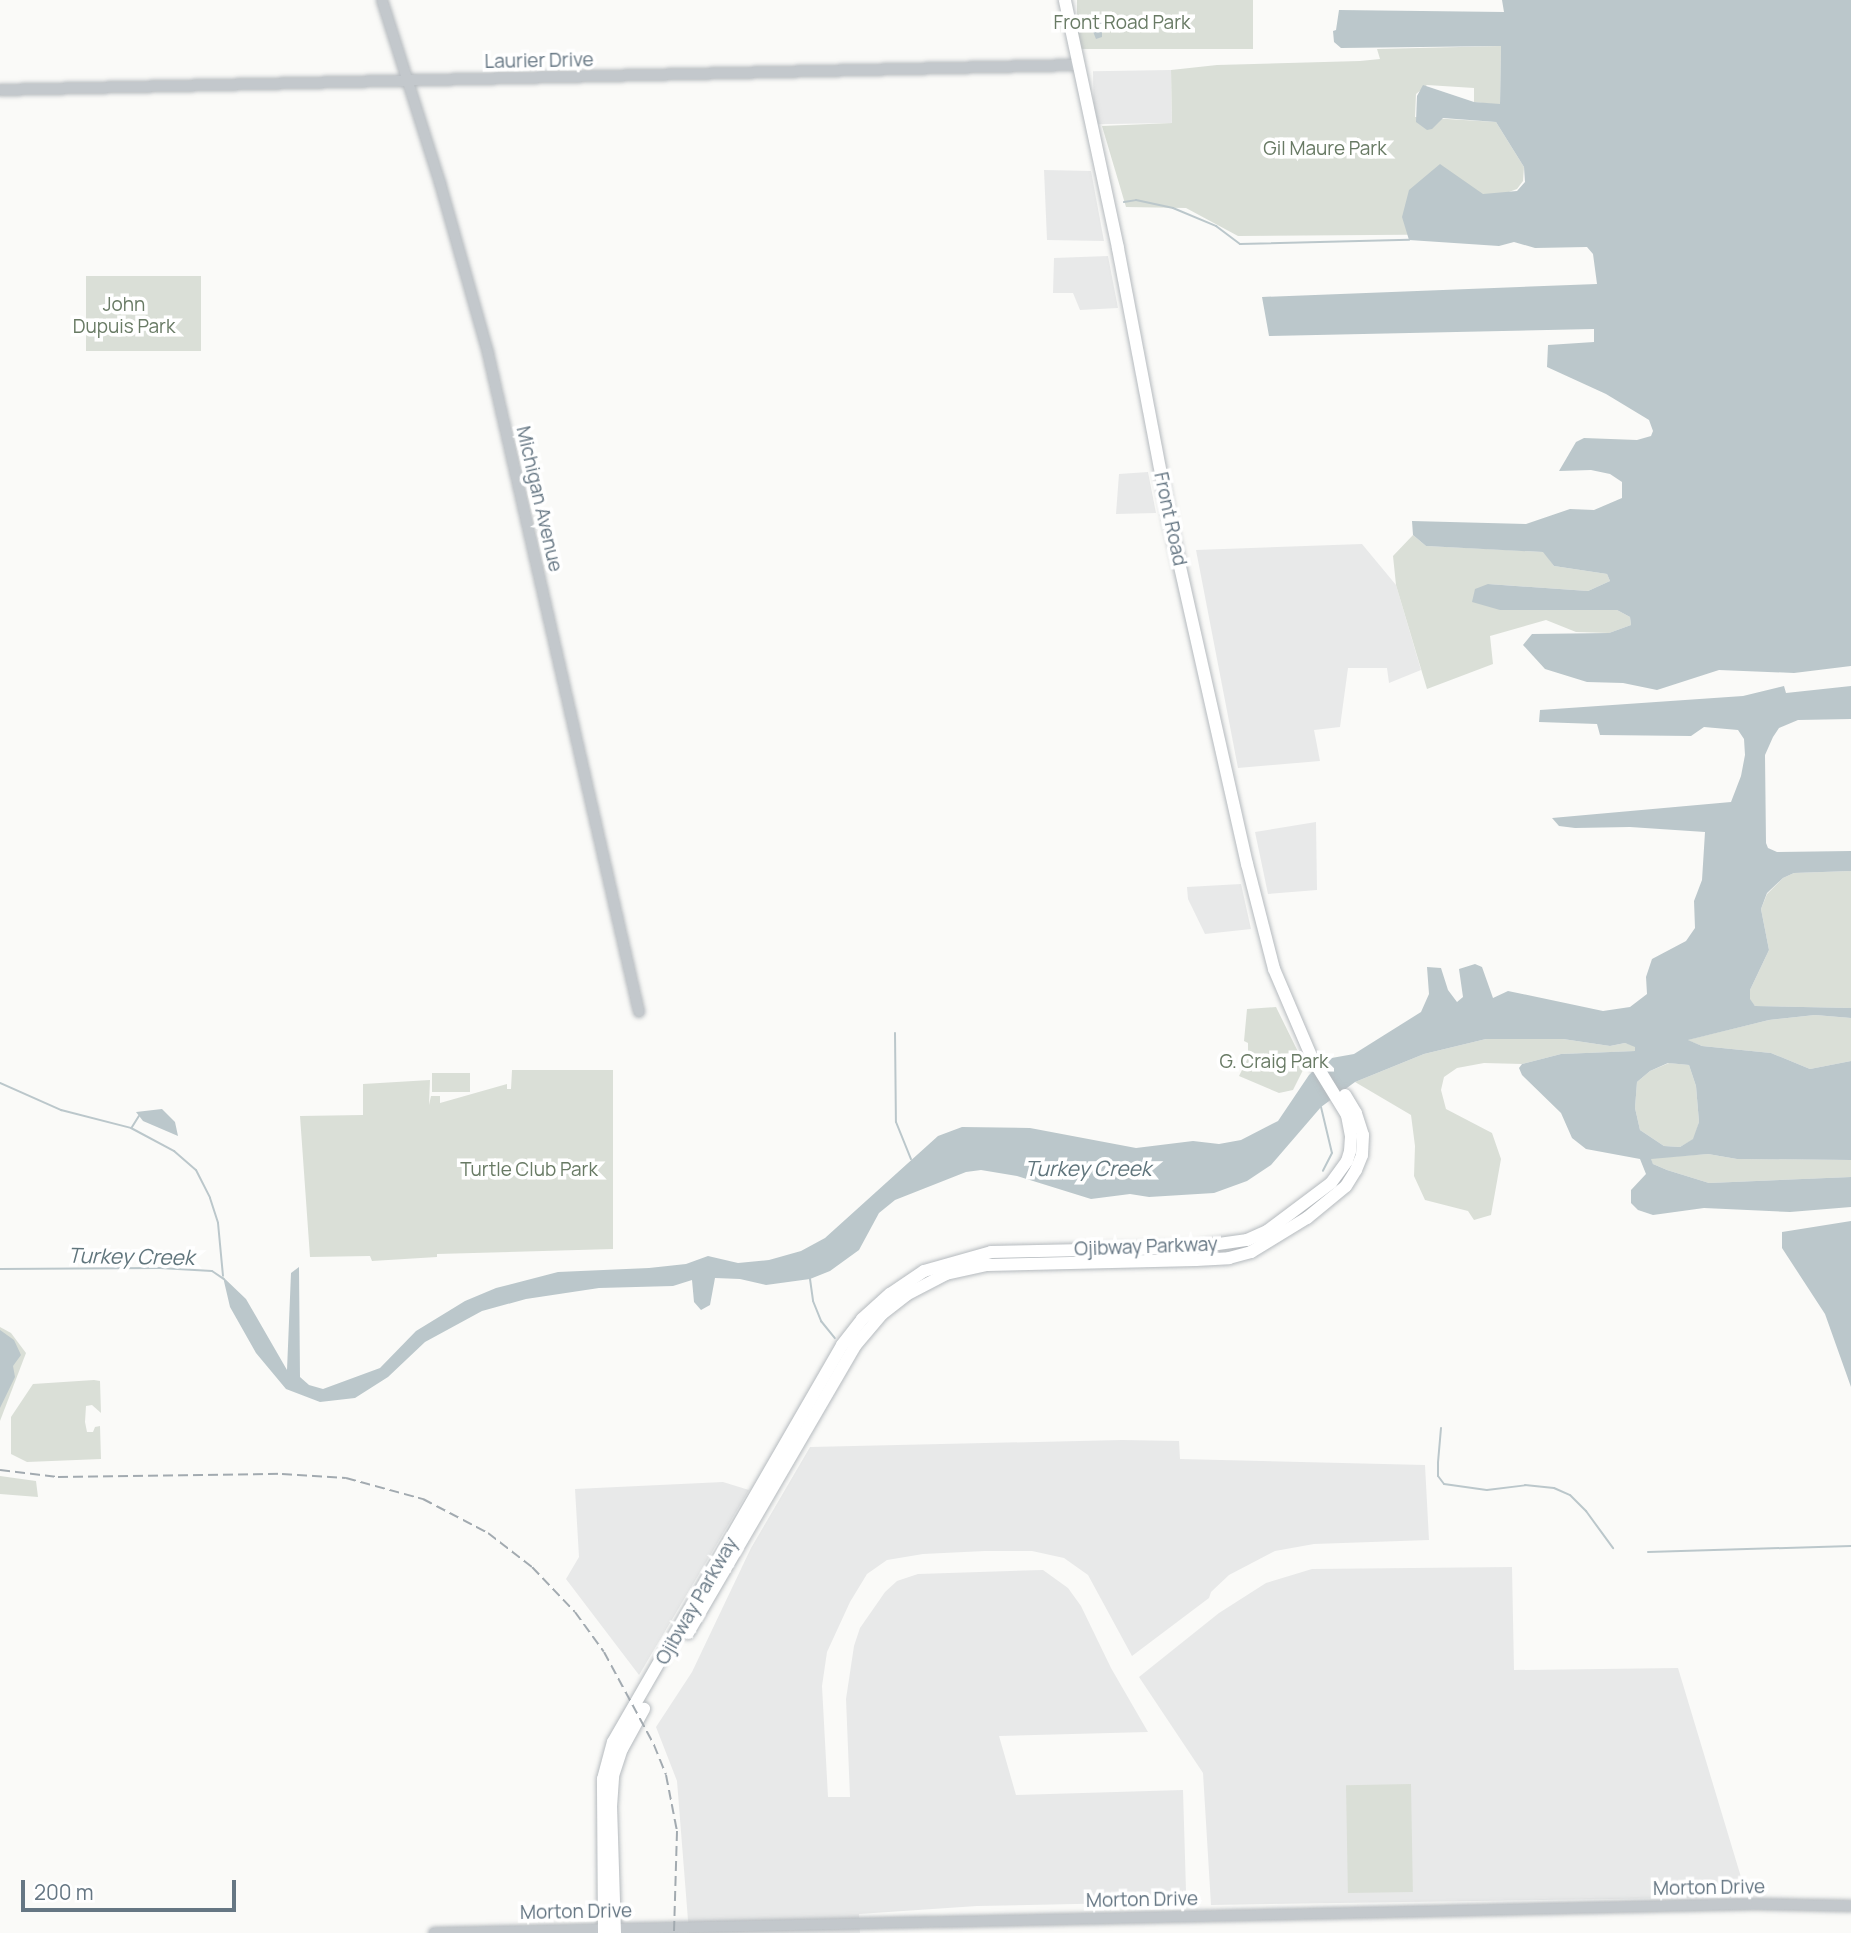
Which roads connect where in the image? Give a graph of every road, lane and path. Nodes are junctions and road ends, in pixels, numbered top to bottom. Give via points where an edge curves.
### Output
1 (382, 0) edge
2 (1065, 0) edge
3 (1078, 65) junction
4 (408, 82) junction
5 (0, 90) edge
6 (639, 1012) dead end
7 (1301, 1032) joint
8 (1851, 1906) edge
9 (609, 1931) edge
10 (434, 1933) edge

1 - 4 street, Michigan Avenue
2 - 3 main road, Front Road
3 - 4 street, Laurier Drive
3 - 7 main road, Front Road via 1223,762 1274,969
4 - 5 street, Laurier Drive
4 - 6 street, Michigan Avenue via 488,353
7 - 9 main road, Ojibway Parkway via 1344,1100 1351,1136 1347,1161 1314,1197 1266,1231 1247,1240 1190,1248 991,1252 924,1272 862,1319 842,1345 613,1742 603,1779
8 - 9 street, Morton Drive via 1743,1904
9 - 10 street, Morton Drive

